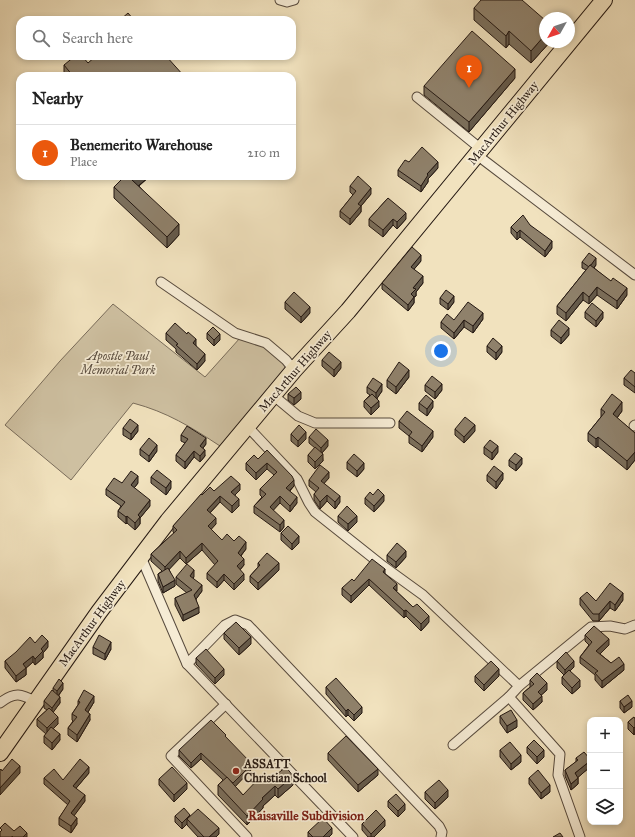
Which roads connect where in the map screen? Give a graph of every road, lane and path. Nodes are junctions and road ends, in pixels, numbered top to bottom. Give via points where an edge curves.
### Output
1 (280, 0) edge
2 (294, 0) edge
3 (604, 0) edge
4 (417, 97) dead end
5 (479, 152) junction
6 (635, 275) edge
7 (161, 282) dead end
8 (294, 370) junction
9 (274, 396) junction
10 (390, 423) dead end
11 (247, 426) junction
12 (141, 557) junction
13 (635, 625) edge
14 (187, 664) junction
15 (518, 686) junction
16 (510, 697) junction
17 (37, 702) junction
18 (0, 703) edge
19 (226, 704) junction
20 (453, 745) dead end
21 (0, 753) edge
22 (247, 837) edge
23 (353, 837) edge
24 (441, 837) edge
25 (580, 837) edge

1 - 2 street
3 - 5 highway, MacArthur Highway
4 - 5 street
5 - 6 street
5 - 8 highway, MacArthur Highway via 348,311
7 - 8 street via 235,333 266,343
8 - 9 highway, MacArthur Highway
9 - 10 street via 298,416 316,424
9 - 11 highway, MacArthur Highway
11 - 12 highway, MacArthur Highway
11 - 15 street via 297,479 315,512 423,595
12 - 14 street
12 - 17 highway, MacArthur Highway via 99,612
13 - 15 street via 625,629 610,626 591,627
14 - 19 street
14 - 24 street via 225,625 235,620 248,625 439,826
15 - 16 street
16 - 20 street
16 - 25 street via 560,754 558,775
17 - 18 street via 23,695 10,695
17 - 21 highway, MacArthur Highway
19 - 22 street via 171,756
19 - 23 street

